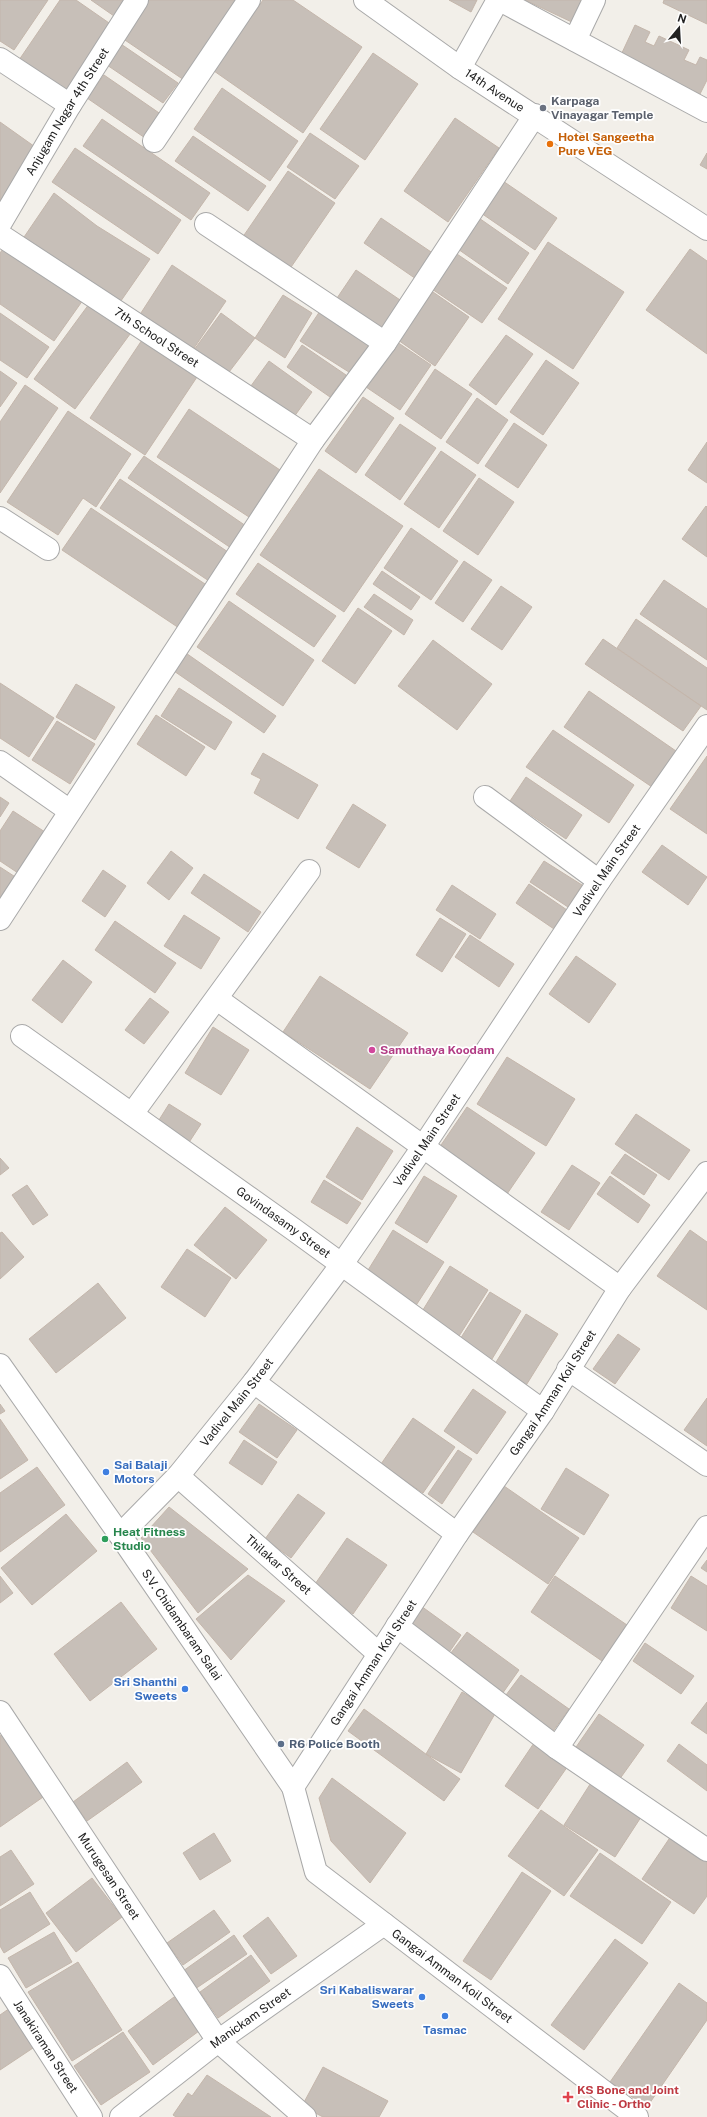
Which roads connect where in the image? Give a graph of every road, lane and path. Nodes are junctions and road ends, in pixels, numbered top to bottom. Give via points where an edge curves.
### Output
1 (137, 0) edge
2 (249, 0) edge
3 (364, 0) edge
4 (499, 0) edge
5 (594, 0) edge
6 (575, 40) junction
7 (0, 59) edge
8 (460, 68) junction
9 (70, 105) junction
10 (707, 111) edge
11 (535, 116) junction
12 (154, 141) dead end
13 (0, 224) edge
14 (206, 224) dead end
15 (707, 229) edge
16 (0, 235) edge
17 (386, 343) junction
18 (313, 440) junction
19 (0, 518) edge
20 (48, 549) dead end
21 (707, 726) edge
22 (0, 762) edge
23 (485, 797) dead end
24 (70, 811) junction
25 (309, 871) dead end
26 (598, 881) junction
27 (0, 920) edge
28 (217, 999) junction
29 (22, 1036) dead end
30 (132, 1114) junction
31 (422, 1146) junction
32 (707, 1172) edge
33 (342, 1264) junction
34 (620, 1288) junction
35 (0, 1365) edge
36 (568, 1369) junction
37 (254, 1382) junction
38 (543, 1411) junction
39 (707, 1465) edge
40 (178, 1476) junction
41 (707, 1527) edge
42 (458, 1534) junction
43 (120, 1535) junction
44 (397, 1626) junction
45 (379, 1654) junction
46 (0, 1712) edge
47 (557, 1748) junction
48 (293, 1787) junction
49 (707, 1850) edge
50 (384, 1924) junction
51 (0, 1976) edge
52 (218, 2041) junction
53 (91, 2117) edge
54 (121, 2117) edge
55 (305, 2117) edge
56 (637, 2117) edge

1 - 9 street, Anjugam Nagar 4th Street
2 - 12 street
3 - 8 street, 14th Avenue
4 - 6 street
4 - 8 street
5 - 6 street
6 - 10 street
7 - 9 street
8 - 11 street, 14th Avenue
9 - 13 street, Anjugam Nagar 4th Street
11 - 15 street, 14th Avenue
11 - 17 street
14 - 17 street
16 - 18 street, 7th School Street
17 - 18 street
18 - 24 street
19 - 20 street
21 - 26 street, Vadivel Main Street
22 - 24 street
23 - 26 street
24 - 27 street
25 - 28 street
26 - 31 street, Vadivel Main Street
28 - 30 street
28 - 31 street
29 - 30 street, Govindasamy Street
30 - 33 street, Govindasamy Street
31 - 33 street, Vadivel Main Street
31 - 34 street
32 - 34 street, Gangai Amman Koil Street
33 - 37 street, Vadivel Main Street
33 - 38 street, Govindasamy Street
34 - 36 street, Gangai Amman Koil Street
35 - 43 street, S.V. Chidambaram Salai
36 - 38 street, Gangai Amman Koil Street
36 - 39 street
37 - 40 street, Vadivel Main Street
37 - 42 street
38 - 42 street, Gangai Amman Koil Street
40 - 43 street, Vadivel Main Street
40 - 45 street, Thilakar Street
41 - 47 street
42 - 44 street, Gangai Amman Koil Street
43 - 48 street, S.V. Chidambaram Salai
44 - 45 street, Gangai Amman Koil Street
44 - 47 street
45 - 48 street, Gangai Amman Koil Street
46 - 52 street, Murugesan Street
47 - 49 street
48 - 50 street, Gangai Amman Koil Street via 316,1872
50 - 52 street, Manickam Street
50 - 56 street, Gangai Amman Koil Street
51 - 53 street, Janakiraman Street
52 - 54 street, Manickam Street
52 - 55 street, Murugesan Street

